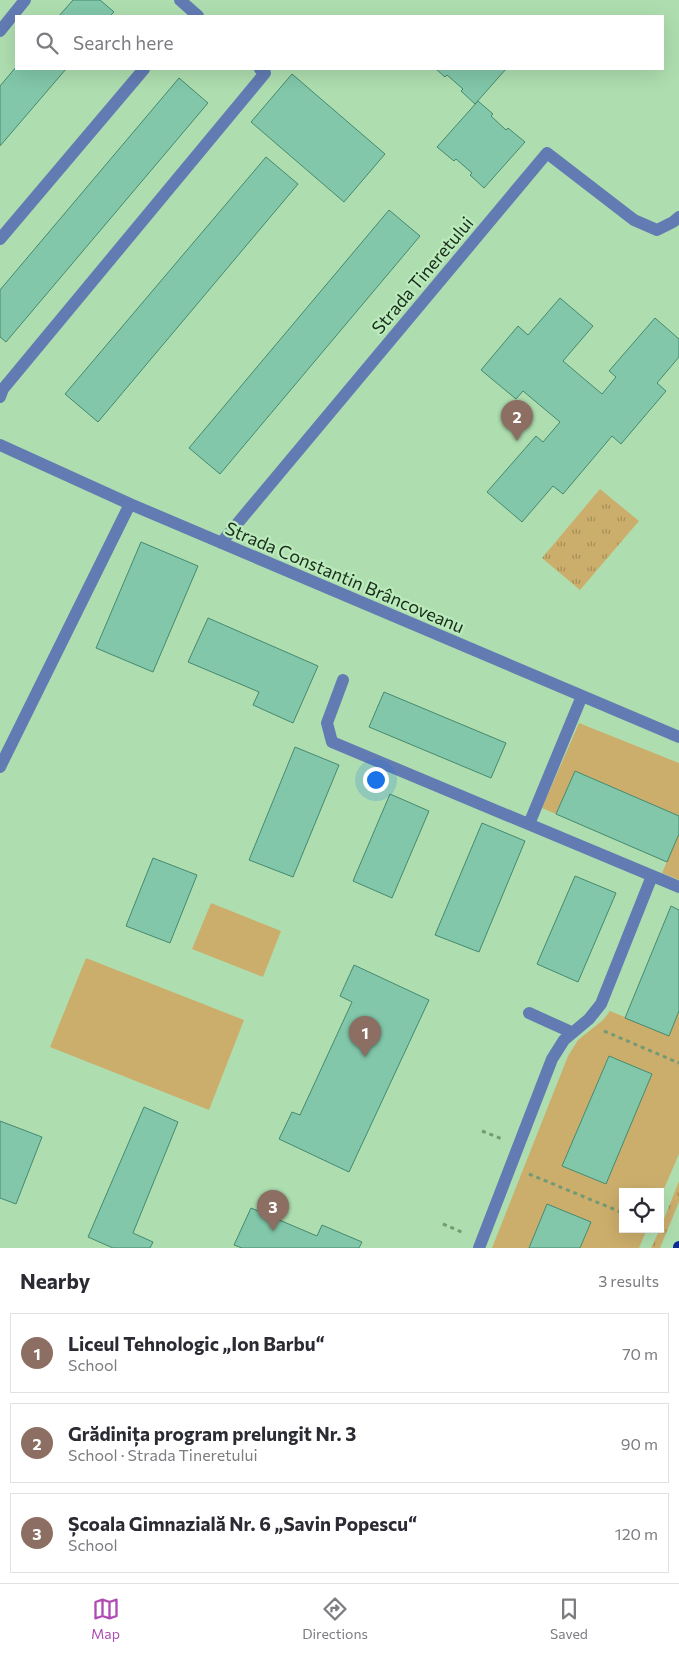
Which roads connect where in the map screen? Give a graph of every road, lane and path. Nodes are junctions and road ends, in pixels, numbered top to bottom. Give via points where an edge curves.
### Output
1 (25, 0) edge
2 (180, 0) edge
3 (193, 15) edge
4 (0, 31) edge
5 (143, 70) edge
6 (261, 70) edge
7 (679, 217) edge
8 (0, 239) edge
9 (1, 391) edge
10 (0, 445) edge
11 (130, 504) junction
12 (220, 543) junction
13 (343, 680) dead end
14 (582, 696) junction
15 (679, 737) edge
16 (0, 767) edge
17 (529, 824) junction
18 (652, 876) junction
19 (679, 887) edge
20 (529, 1013) dead end
21 (585, 1023) junction
22 (571, 1032) junction
23 (679, 1063) edge
24 (511, 1166) junction
25 (619, 1212) edge
26 (479, 1248) edge

1 - 4 street
2 - 3 street
5 - 8 street
6 - 9 street via 265,73
7 - 12 street, Strada Tineretului via 657,230 634,220 546,153
10 - 11 street, Strada Constantin Brâncoveanu
11 - 12 street, Strada Constantin Brâncoveanu
11 - 16 street
12 - 14 street, Strada Constantin Brâncoveanu
13 - 17 street via 327,723 332,742
14 - 15 street, Strada Constantin Brâncoveanu
14 - 17 street
17 - 18 street
18 - 19 street
18 - 21 street via 606,995
20 - 22 street
21 - 22 street
21 - 23 path
22 - 24 street via 552,1059
24 - 25 path
24 - 26 street

